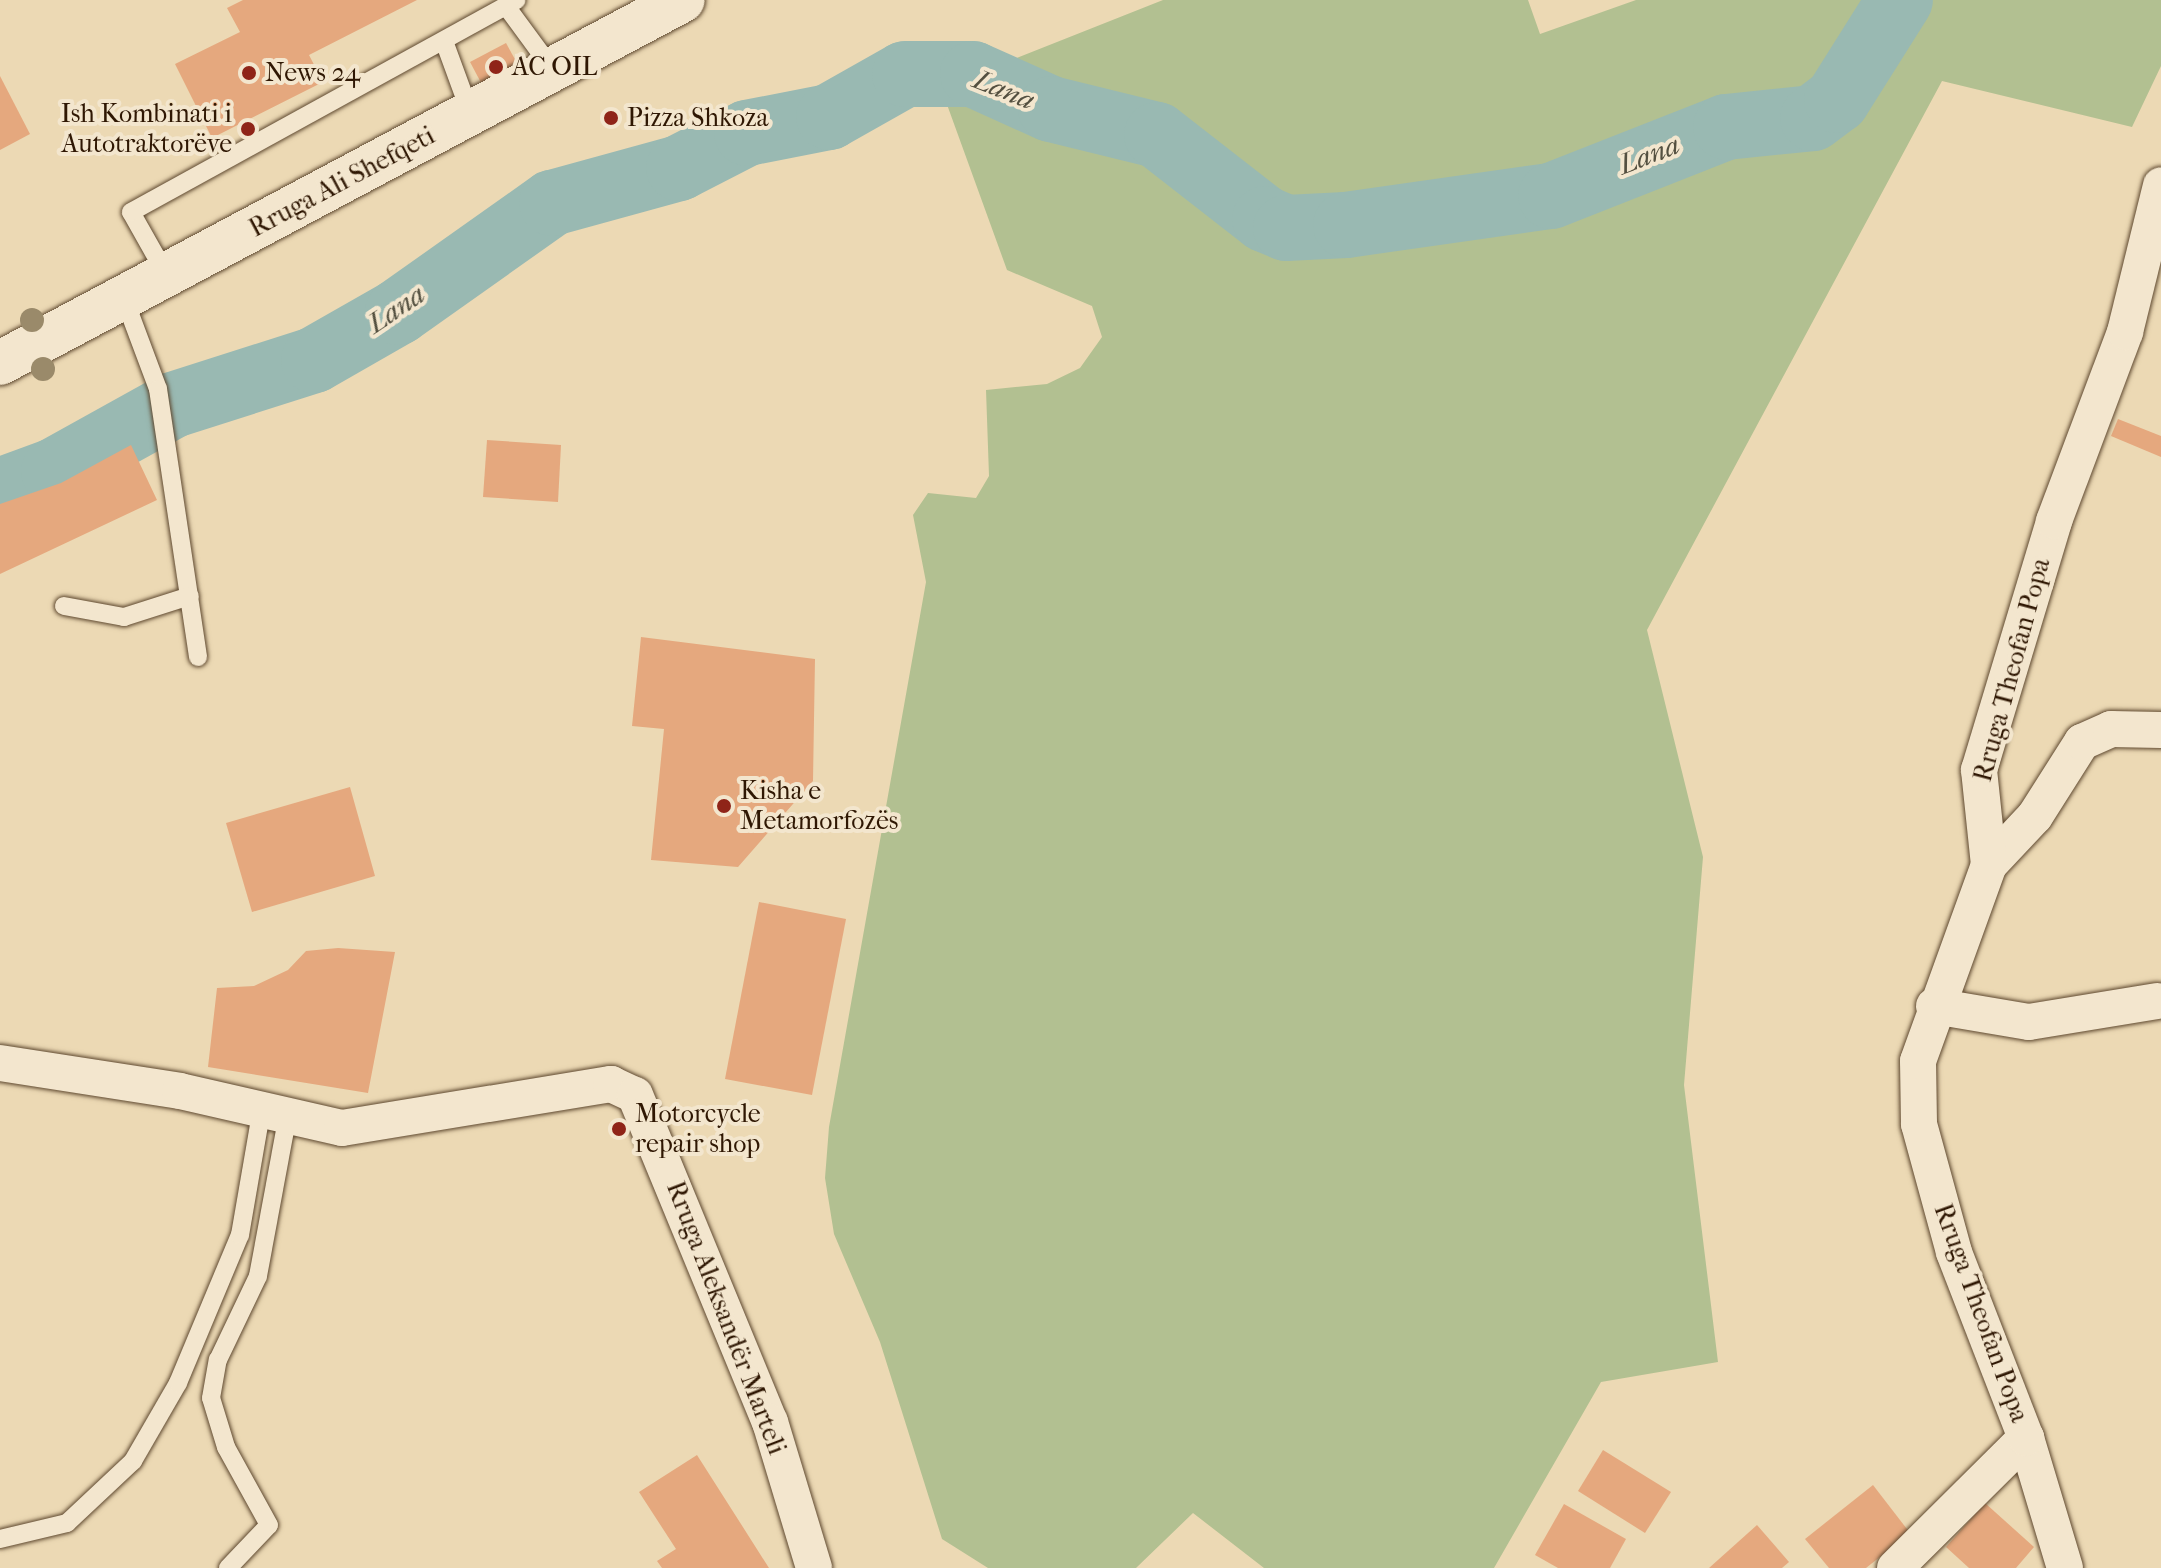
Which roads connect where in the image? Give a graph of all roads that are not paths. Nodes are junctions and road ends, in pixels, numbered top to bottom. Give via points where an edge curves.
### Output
1 (683, 0) edge
2 (512, 3) edge
3 (444, 41) junction
4 (553, 70) junction
5 (470, 112) junction
6 (2161, 185) edge
7 (167, 276) junction
8 (124, 298) junction
9 (0, 363) edge
10 (190, 596) junction
11 (64, 606) dead end
12 (198, 657) dead end
13 (2161, 730) edge
14 (1989, 865) junction
15 (2157, 1001) dead end
16 (1934, 1006) junction
17 (0, 1063) edge
18 (274, 1117) junction
19 (2026, 1438) junction
20 (0, 1539) edge
21 (228, 1568) edge
22 (814, 1568) edge
23 (1895, 1568) edge
24 (2065, 1568) edge

1 - 4 main road, Rruga Ali Shefqeti
2 - 3 lane
2 - 4 lane
3 - 5 lane
3 - 7 lane via 131,212
4 - 5 main road, Rruga Ali Shefqeti
5 - 7 main road, Rruga Ali Shefqeti
6 - 14 street, Rruga Theofan Popa via 2125,332 2054,521 1979,770
7 - 8 main road, Rruga Ali Shefqeti
8 - 9 main road, Rruga Ali Shefqeti
8 - 10 lane via 158,389
10 - 11 lane via 124,617
10 - 12 lane
13 - 14 street via 2111,729 2082,742 2035,816
14 - 16 street, Rruga Theofan Popa
15 - 16 street via 2029,1022
16 - 19 street, Rruga Theofan Popa via 1918,1061 1919,1124 1954,1252
17 - 18 street, Rruga Aleksandër Marteli via 180,1091
18 - 20 lane via 240,1235 178,1383 133,1461 67,1523
18 - 21 lane via 258,1276 218,1360 211,1398 226,1447 269,1525
18 - 22 street, Rruga Aleksandër Marteli via 342,1128 611,1084 635,1095 770,1422
19 - 23 street
19 - 24 street, Rruga Theofan Popa

